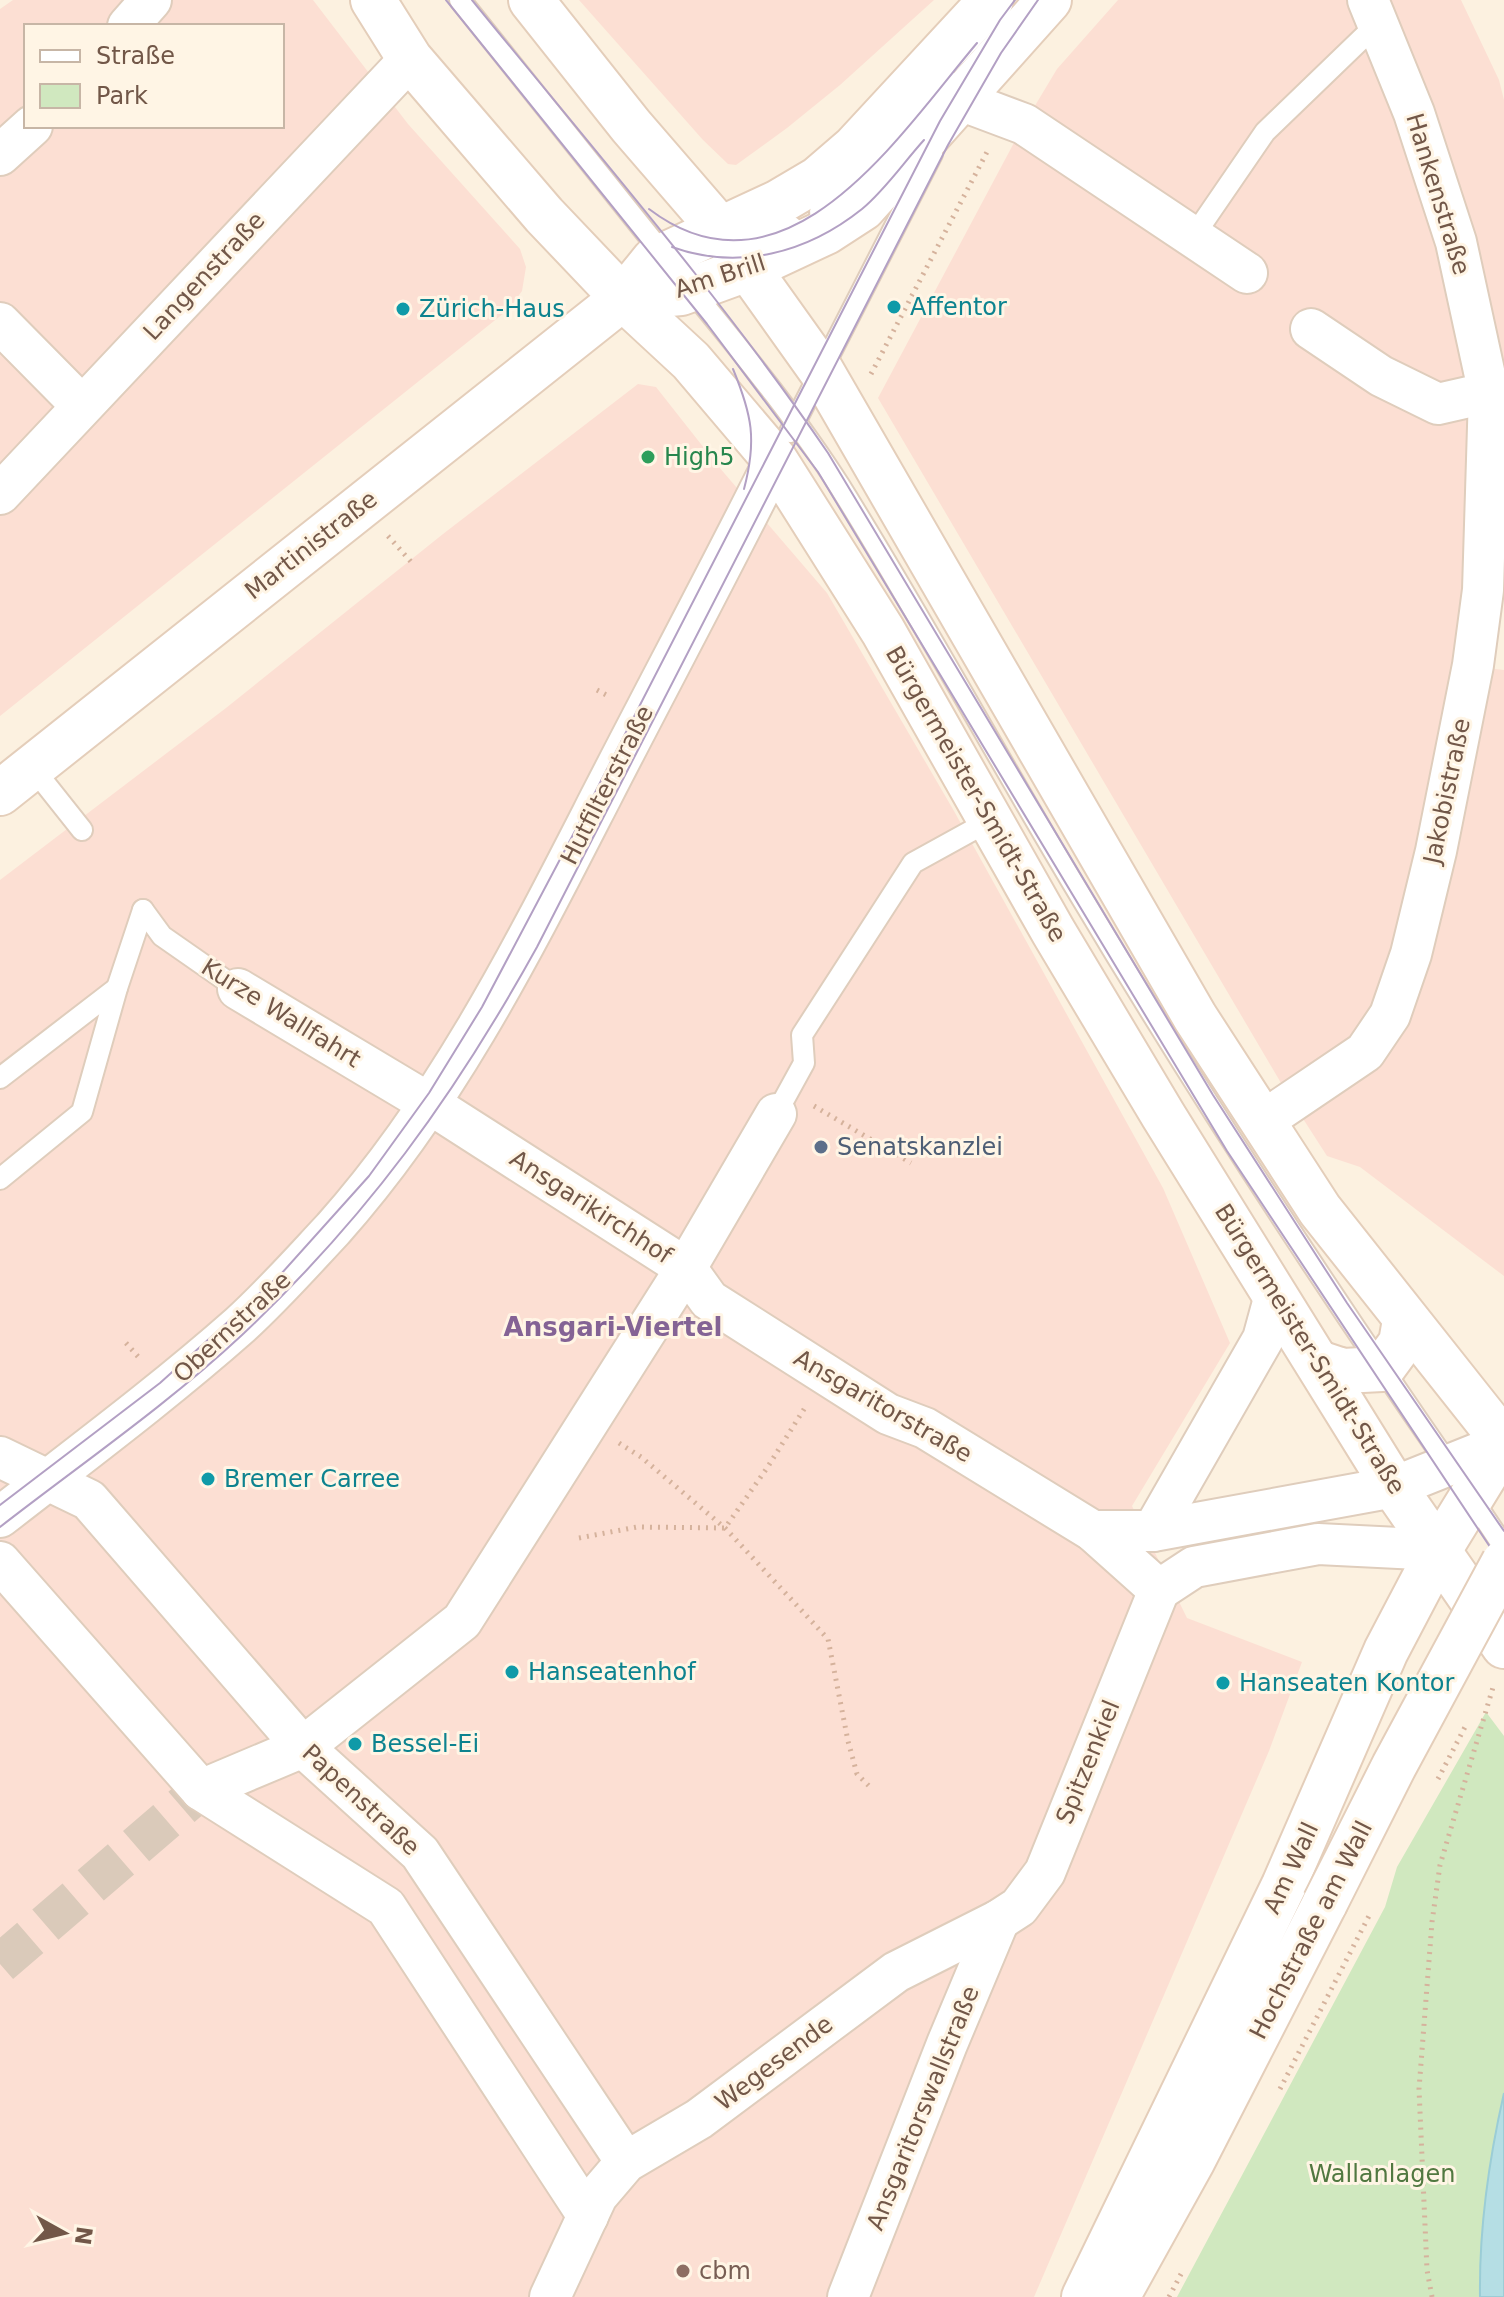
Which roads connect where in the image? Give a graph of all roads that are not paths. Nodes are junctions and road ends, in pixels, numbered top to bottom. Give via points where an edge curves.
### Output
1 (151, 0) edge
2 (373, 0) edge
3 (460, 0) edge
4 (531, 0) edge
5 (991, 0) edge
6 (1013, 0) edge
7 (1022, 0) edge
8 (1049, 0) edge
9 (1373, 12) edge
10 (130, 24) edge
11 (410, 59) junction
12 (960, 100) junction
13 (30, 128) edge
14 (0, 155) edge
15 (720, 229) junction
16 (1193, 237) junction
17 (664, 255) junction
18 (747, 269) junction
19 (1247, 273) dead end
20 (691, 289) junction
21 (623, 298) junction
22 (0, 323) edge
23 (1311, 329) dead end
24 (822, 372) junction
25 (1496, 392) edge
26 (81, 405) junction
27 (785, 442) junction
28 (0, 494) edge
29 (16, 780) edge
30 (991, 820) junction
31 (82, 830) dead end
32 (117, 988) junction
33 (238, 989) joint
34 (0, 1078) edge
35 (782, 1102) joint
36 (430, 1104) junction
37 (1263, 1121) junction
38 (0, 1179) edge
39 (686, 1268) junction
40 (1275, 1295) junction
41 (1405, 1320) junction
42 (1319, 1363) junction
43 (1382, 1369) junction
44 (1504, 1443) edge
45 (0, 1457) edge
46 (47, 1480) junction
47 (1460, 1481) junction
48 (1394, 1487) junction
49 (0, 1517) edge
50 (1093, 1531) junction
51 (1153, 1531) junction
52 (1504, 1547) edge
53 (1439, 1550) junction
54 (0, 1562) edge
55 (1504, 1562) edge
56 (1159, 1590) junction
57 (1500, 1662) edge
58 (303, 1747) junction
59 (201, 1790) junction
60 (999, 1920) junction
61 (626, 2162) junction
62 (583, 2227) junction
63 (550, 2297) edge
64 (848, 2297) edge
65 (1084, 2297) edge
66 (1117, 2297) edge

1 - 10 street
2 - 11 main road, Bürgermeister-Smidt-Straße
3 - 17 lane
4 - 15 main road
5 - 15 main road, Am Brill via 854,148 818,179
6 - 15 lane via 851,188 783,232 759,237
7 - 12 lane
8 - 12 main road, Am Brill
9 - 16 lane via 1265,132
9 - 25 street, Hankenstraße via 1414,113 1456,242
11 - 21 main road, Bürgermeister-Smidt-Straße
11 - 26 street, Langenstraße
12 - 16 street via 1024,124
12 - 18 main road, Am Brill via 863,208 826,232
12 - 24 lane
13 - 14 street
15 - 17 main road, Am Brill
15 - 18 main road
16 - 19 street
17 - 20 lane
17 - 21 main road, Am Brill
18 - 20 main road, Am Brill
18 - 24 main road
20 - 21 main road, Am Brill
20 - 27 lane
21 - 27 main road, Bürgermeister-Smidt-Straße
21 - 29 main road, Martinistraße
22 - 26 street
23 - 25 street via 1381,376 1438,404
24 - 27 lane
24 - 37 main road via 1195,1017
25 - 37 street, Jakobistraße via 1473,665 1411,954 1390,1015 1365,1052
26 - 28 street, Langenstraße
27 - 30 main road, Bürgermeister-Smidt-Straße via 883,631
27 - 36 street, Hutfilterstraße via 526,942
27 - 43 lane via 838,485 1175,1050
29 - 31 lane
30 - 35 lane via 913,863 802,1035 804,1063
30 - 40 main road, Bürgermeister-Smidt-Straße
32 - 33 lane, Kurze Wallfahrt via 143,910 162,936
32 - 34 lane
32 - 38 lane via 82,1112
33 - 36 street, Kurze Wallfahrt
35 - 39 street
36 - 39 street, Ansgarikirchhof
36 - 46 street, Obernstraße via 345,1214 252,1313
37 - 41 main road via 1320,1210
39 - 50 street, Ansgaritorstraße via 709,1300 888,1414 925,1428
39 - 58 street, Ansgarikirchhof via 462,1621
40 - 42 main road, Bürgermeister-Smidt-Straße
40 - 51 street via 1263,1339
41 - 43 main road via 1401,1343
41 - 44 main road
42 - 43 main road via 1343,1371
42 - 48 main road, Bürgermeister-Smidt-Straße
43 - 47 lane
44 - 47 main road, Am Wall
45 - 46 street, Papenstraße
46 - 49 street, Obernstraße
46 - 58 street, Papenstraße via 89,1500
47 - 48 street
47 - 52 lane
47 - 53 main road, Am Wall
48 - 51 street
48 - 53 main road, Bürgermeister-Smidt-Straße
50 - 51 street
50 - 56 street, Ansgaritorstraße
53 - 56 street via 1318,1544 1194,1567
53 - 57 main road, Bürgermeister-Smidt-Straße
53 - 65 main road, Am Wall via 1386,1651 1284,1885
54 - 59 street
55 - 66 main road, Hochstraße am Wall, bridge
56 - 60 street, Spitzenkiel via 1045,1872 1019,1907
58 - 59 street
58 - 61 street, Papenstraße via 420,1853
59 - 62 street via 386,1907
60 - 61 street, Wegesende via 896,1972 699,2119
60 - 64 street, Ansgaritorswallstraße
61 - 62 street, Wegesende via 597,2196
62 - 63 street, Wegesende

